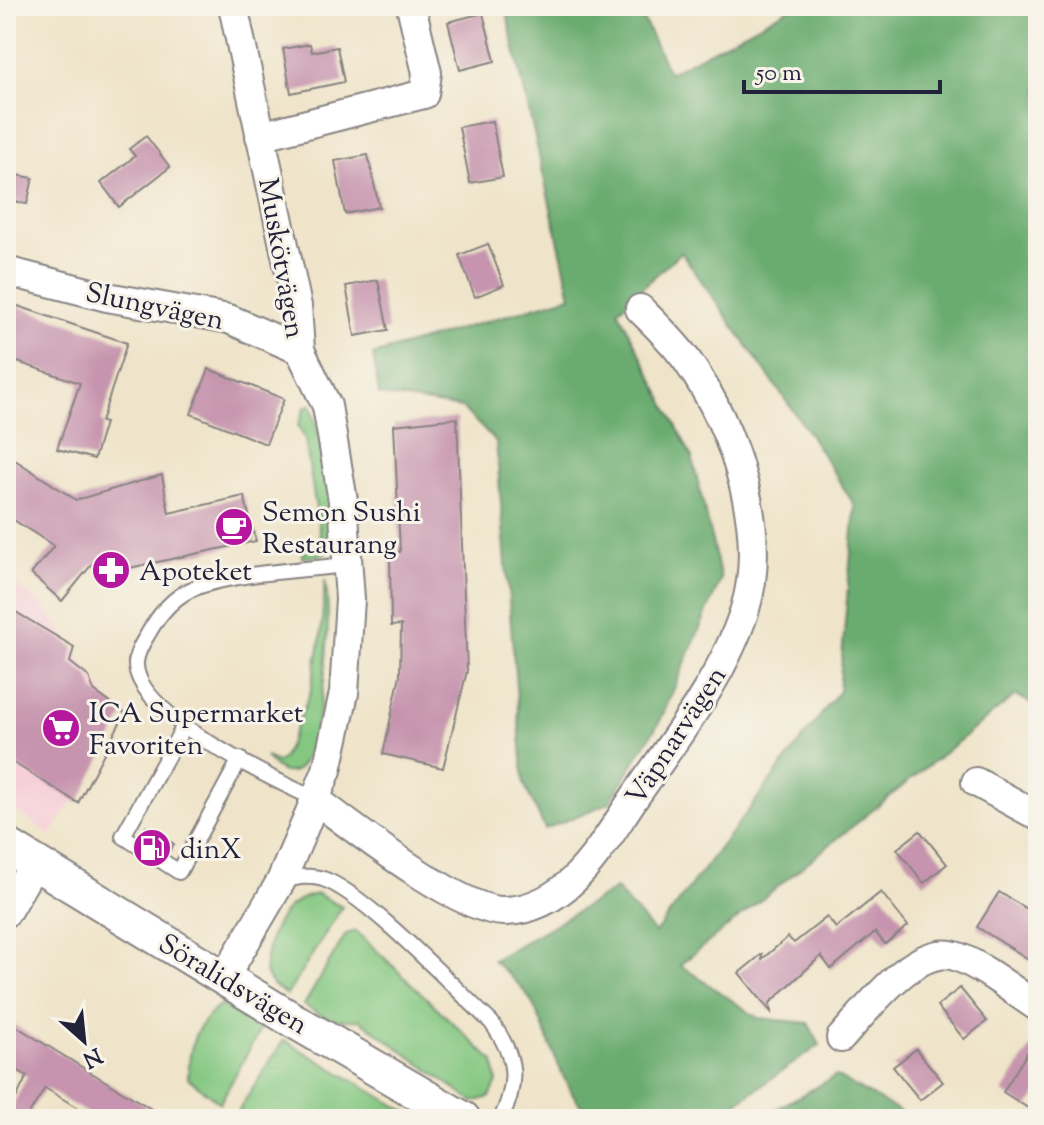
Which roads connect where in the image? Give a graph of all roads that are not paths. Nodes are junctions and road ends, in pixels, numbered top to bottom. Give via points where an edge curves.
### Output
1 (233, 6) edge
2 (411, 6) edge
3 (260, 136) junction
4 (6, 271) edge
5 (640, 309) dead end
6 (300, 350) junction
7 (347, 565) junction
8 (184, 726) junction
9 (240, 759) junction
10 (976, 782) dead end
11 (315, 799) junction
12 (1038, 816) edge
13 (6, 845) edge
14 (35, 863) junction
15 (281, 881) junction
16 (6, 912) edge
17 (224, 978) junction
18 (1038, 1007) edge
19 (841, 1038) dead end
20 (463, 1119) edge
21 (501, 1119) edge

1 - 3 street, Muskötvägen
2 - 3 street via 427,73 424,94
3 - 6 street, Muskötvägen via 297,306
4 - 6 street, Slungvägen via 107,297 229,319
5 - 11 street, Väpnarvägen via 690,365 720,421 741,479 751,528 746,606 719,669 679,733 571,884 526,907 505,911 481,908 418,871
6 - 7 street, Muskötvägen via 331,422
7 - 8 lane via 206,584 172,602 146,638 136,664 144,686
7 - 11 street, Muskötvägen via 344,693
8 - 9 lane
8 - 9 lane via 123,836 179,872
9 - 11 lane
10 - 12 street
11 - 15 street, Muskötvägen
13 - 14 street, Söralidsvägen
14 - 16 street
14 - 17 street, Söralidsvägen
15 - 17 street, Muskötvägen
15 - 21 lane via 307,876 333,883 380,919 491,1022 514,1065 511,1095
17 - 20 street, Söralidsvägen
18 - 19 street via 956,955 933,957 893,981

